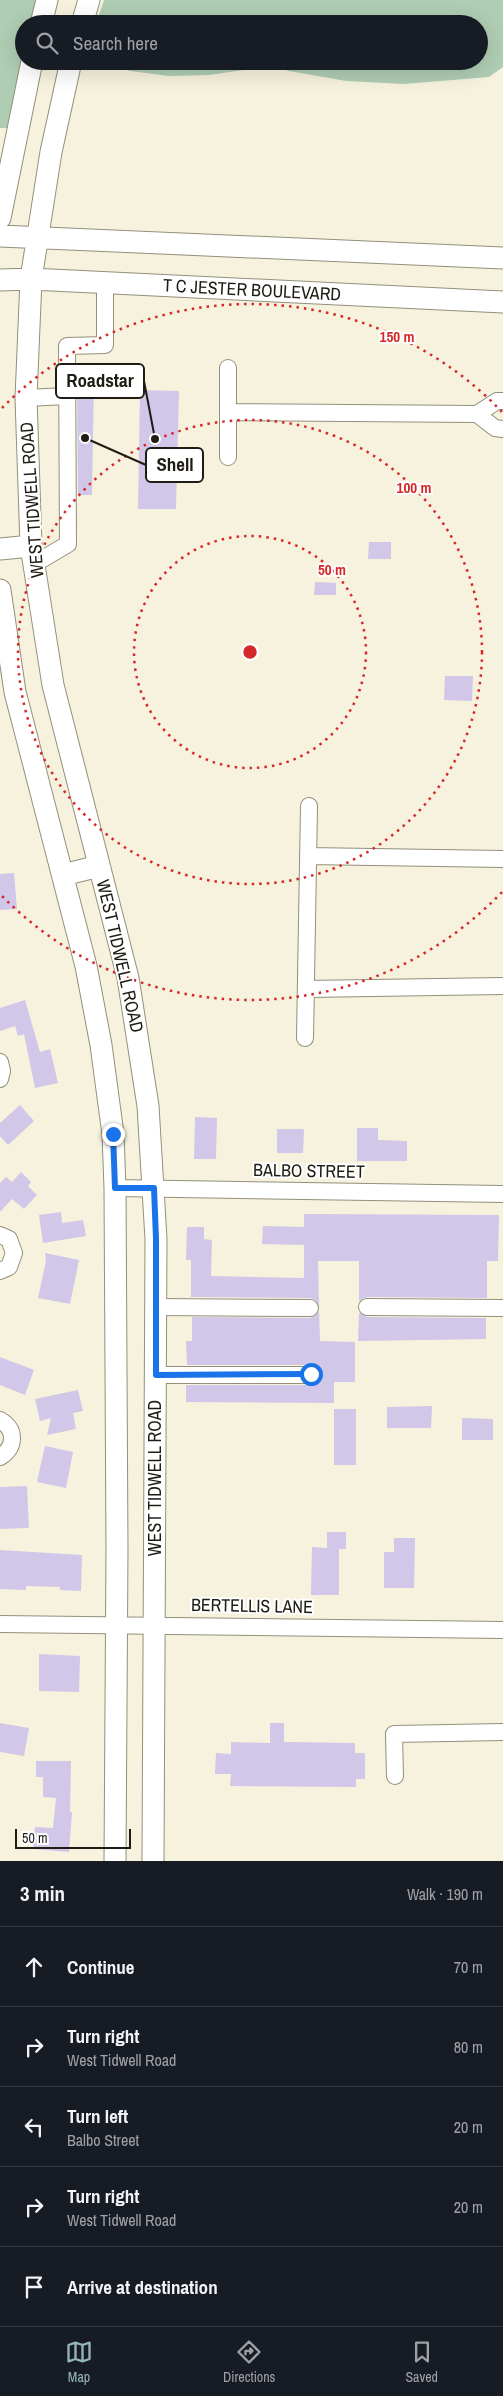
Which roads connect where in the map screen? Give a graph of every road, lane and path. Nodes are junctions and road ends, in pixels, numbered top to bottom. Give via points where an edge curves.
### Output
1 (46, 0) edge
2 (89, 0) edge
3 (43, 15) edge
4 (85, 15) edge
5 (30, 70) edge
6 (69, 70) edge
7 (0, 218) edge
8 (0, 236) edge
9 (36, 237) junction
10 (503, 258) edge
11 (31, 279) junction
12 (0, 280) edge
13 (105, 283) junction
14 (503, 302) edge
15 (228, 368) dead end
16 (67, 396) junction
17 (26, 398) junction
18 (503, 401) edge
19 (228, 412) junction
20 (477, 414) junction
21 (503, 429) edge
22 (228, 457) dead end
23 (0, 549) edge
24 (32, 555) junction
25 (0, 590) edge
26 (309, 806) dead end
27 (308, 856) junction
28 (503, 859) edge
29 (99, 866) junction
30 (63, 875) junction
31 (503, 986) edge
32 (306, 989) junction
33 (305, 1038) dead end
34 (0, 1062) edge
35 (0, 1079) edge
36 (115, 1188) junction
37 (154, 1188) junction
38 (503, 1194) edge
39 (0, 1234) edge
40 (0, 1271) edge
41 (156, 1307) junction
42 (367, 1307) dead end
43 (310, 1308) dead end
44 (503, 1308) edge
45 (311, 1374) dead end
46 (156, 1375) junction
47 (0, 1420) edge
48 (0, 1456) edge
49 (0, 1624) edge
50 (117, 1625) junction
51 (155, 1625) junction
52 (503, 1630) edge
53 (503, 1732) edge
54 (396, 1776) dead end
55 (115, 1861) edge
56 (153, 1861) edge

1 - 3 main road
2 - 4 main road
5 - 7 main road
6 - 9 main road, WEST TIDWELL ROAD
8 - 9 main road
9 - 10 main road
9 - 11 main road, WEST TIDWELL ROAD
11 - 12 main road, T C JESTER BOULEVARD
11 - 13 main road, T C JESTER BOULEVARD
11 - 17 main road, WEST TIDWELL ROAD
13 - 14 main road, T C JESTER BOULEVARD
13 - 16 street via 105,345 67,346
15 - 19 street
16 - 17 street
16 - 24 street via 68,544
17 - 24 main road, WEST TIDWELL ROAD
18 - 20 street via 497,401
19 - 20 street
19 - 22 street
20 - 21 street via 495,428
23 - 24 main road
24 - 29 main road, WEST TIDWELL ROAD via 53,685
25 - 30 main road, WEST TIDWELL ROAD via 15,692
26 - 27 street
27 - 28 street
27 - 32 street
29 - 30 main road
29 - 37 main road, WEST TIDWELL ROAD via 128,978 139,1039
30 - 36 main road, WEST TIDWELL ROAD via 86,966 100,1045 113,1134
31 - 32 street
32 - 33 street
34 - 35 street
36 - 37 street, BALBO STREET
36 - 50 main road, WEST TIDWELL ROAD
37 - 38 street, BALBO STREET
37 - 41 main road, WEST TIDWELL ROAD
39 - 40 street via 9,1239 14,1253 9,1267
41 - 43 street
41 - 46 main road, WEST TIDWELL ROAD
42 - 44 street
45 - 46 street
46 - 51 main road, WEST TIDWELL ROAD
47 - 48 street via 8,1425 13,1438 12,1446
49 - 50 street, BERTELLIS LANE
50 - 51 street, BERTELLIS LANE
50 - 55 main road, WEST TIDWELL ROAD
51 - 52 street, BERTELLIS LANE
51 - 56 main road, WEST TIDWELL ROAD
53 - 54 street via 394,1734

